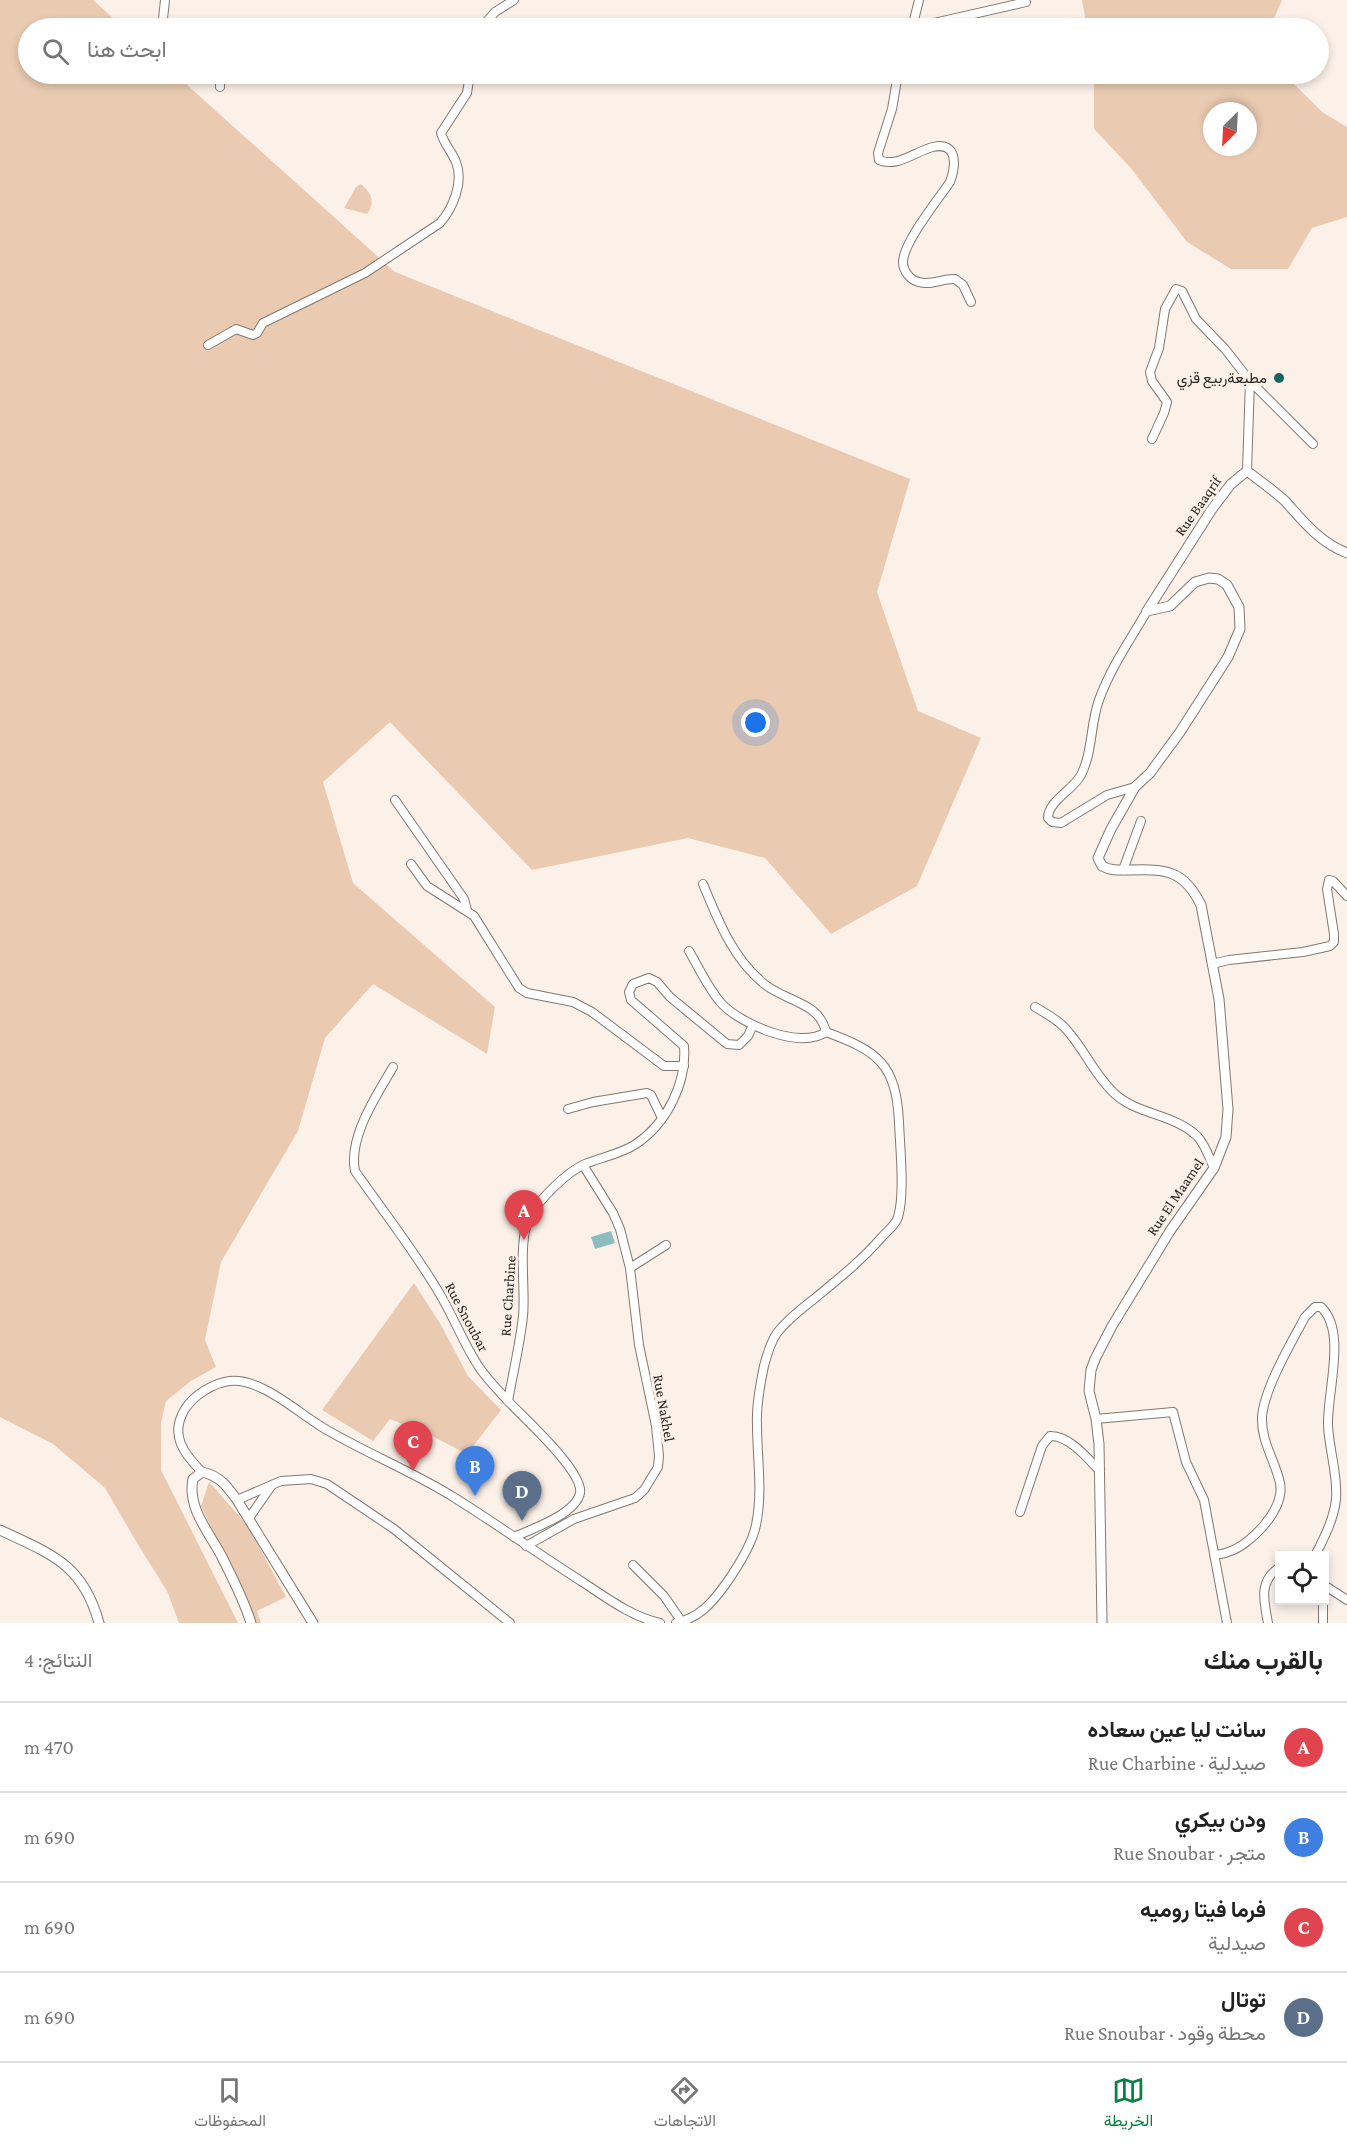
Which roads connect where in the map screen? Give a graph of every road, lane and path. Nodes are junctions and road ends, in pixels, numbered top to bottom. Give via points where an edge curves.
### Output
1 (165, 0) edge
2 (514, 0) edge
3 (919, 0) edge
4 (1026, 2) dead end
5 (163, 18) edge
6 (490, 18) edge
7 (914, 18) edge
8 (956, 18) edge
9 (468, 84) edge
10 (896, 84) edge
11 (971, 302) dead end
12 (208, 345) dead end
13 (1250, 381) junction
14 (1152, 439) dead end
15 (1312, 444) dead end
16 (1247, 471) junction
17 (1347, 553) edge
18 (1147, 611) junction
19 (1135, 787) junction
20 (395, 800) dead end
21 (1141, 821) dead end
22 (411, 864) dead end
23 (1123, 870) junction
24 (703, 884) dead end
25 (1347, 896) edge
26 (468, 910) junction
27 (689, 951) dead end
28 (1212, 964) junction
29 (1035, 1007) dead end
30 (753, 1025) junction
31 (826, 1032) junction
32 (684, 1066) junction
33 (393, 1067) dead end
34 (568, 1109) dead end
35 (662, 1118) junction
36 (583, 1165) junction
37 (1214, 1168) junction
38 (666, 1245) dead end
39 (630, 1268) junction
40 (508, 1401) junction
41 (1096, 1419) junction
42 (1100, 1471) junction
43 (202, 1472) junction
44 (273, 1484) junction
45 (237, 1500) junction
46 (1020, 1512) dead end
47 (249, 1518) junction
48 (0, 1530) edge
49 (514, 1537) junction
50 (526, 1546) junction
51 (1318, 1551) edge
52 (1215, 1555) junction
53 (633, 1564) dead end
54 (1275, 1571) edge
55 (1329, 1588) edge
56 (1347, 1600) edge
57 (1323, 1605) edge
58 (679, 1622) edge
59 (99, 1623) edge
60 (251, 1623) edge
61 (313, 1623) edge
62 (510, 1623) edge
63 (660, 1623) edge
64 (1102, 1623) edge
65 (1227, 1623) edge
66 (1268, 1623) edge
67 (1323, 1623) edge

1 - 5 street
2 - 6 street
3 - 7 street
4 - 8 street
9 - 12 street via 441,133 459,170 454,202 440,223 365,273 263,323 257,333 236,329
10 - 11 street via 879,160 898,160 941,146 948,148 955,161 950,182 908,245 904,269 917,282 955,279 963,285
13 - 14 street via 1196,319 1182,291 1176,288 1165,309 1160,348 1150,372 1167,402
13 - 15 street
13 - 16 street
16 - 17 street via 1283,500 1312,532
16 - 18 street, Rue Baaqrif via 1221,496
18 - 19 street via 1170,606 1195,582 1209,578 1227,585 1241,620 1235,643 1221,669 1165,753
18 - 19 street via 1099,699 1082,772 1052,807 1048,818 1061,823 1107,795
19 - 23 street, Rue El Maamel via 1098,858 1105,868
20 - 26 street
21 - 23 street
22 - 26 street via 427,886
23 - 28 street, Rue El Maamel via 1167,871 1186,883 1201,905
24 - 31 street via 726,936 748,969 764,985 816,1012 824,1021
25 - 28 street via 1329,880 1334,934 1330,946
26 - 32 street via 519,988 543,998 573,1002 664,1066
27 - 30 street via 722,1003
28 - 37 street, Rue El Maamel via 1219,999 1228,1124
29 - 37 street via 1064,1027 1117,1096 1197,1136
30 - 31 street via 803,1039 818,1038
30 - 32 street via 739,1046 727,1044 657,982 649,978 633,984 631,1000 684,1046
31 - 58 street via 871,1052 895,1089 901,1196 898,1219 858,1262 788,1321 773,1341 759,1396 756,1525 740,1561 722,1588 699,1614
32 - 35 street, Rue Charbine via 675,1097
33 - 40 street, Rue Snoubar via 360,1131 353,1161 355,1171 414,1252 479,1366
34 - 35 street via 647,1093
35 - 36 street, Rue Charbine via 635,1145
36 - 39 street, Rue Nakhel via 620,1229
36 - 40 street, Rue Charbine via 540,1202 528,1221 523,1318
37 - 41 street, Rue El Maamel via 1101,1344 1091,1370 1089,1391
38 - 39 street
39 - 50 street, Rue Nakhel via 639,1345 656,1426 658,1467 635,1498 574,1519
40 - 49 street, Rue Snoubar via 567,1462 580,1486 578,1499 568,1509
41 - 42 street, Rue El Maamel
41 - 52 street via 1173,1412 1185,1462 1203,1500
42 - 46 street via 1068,1442 1050,1436 1042,1446
42 - 64 street, Rue El Maamel
43 - 45 street via 223,1481
43 - 49 street via 180,1444 181,1415 190,1401 216,1385 231,1381 250,1384 438,1487
43 - 60 street via 193,1479 191,1488 198,1516
44 - 45 street
44 - 47 street
44 - 62 street via 301,1479 327,1484 394,1529
45 - 47 street
47 - 61 street
48 - 59 street via 49,1553 75,1574 91,1598
49 - 50 street
50 - 63 street via 630,1611
51 - 52 street via 1336,1498 1328,1413 1339,1347 1331,1318 1321,1307 1315,1307 1305,1317 1264,1407 1262,1429 1280,1484 1275,1511 1246,1542
52 - 65 street
53 - 58 street via 664,1596
54 - 66 street via 1264,1588
55 - 56 street
57 - 67 street

